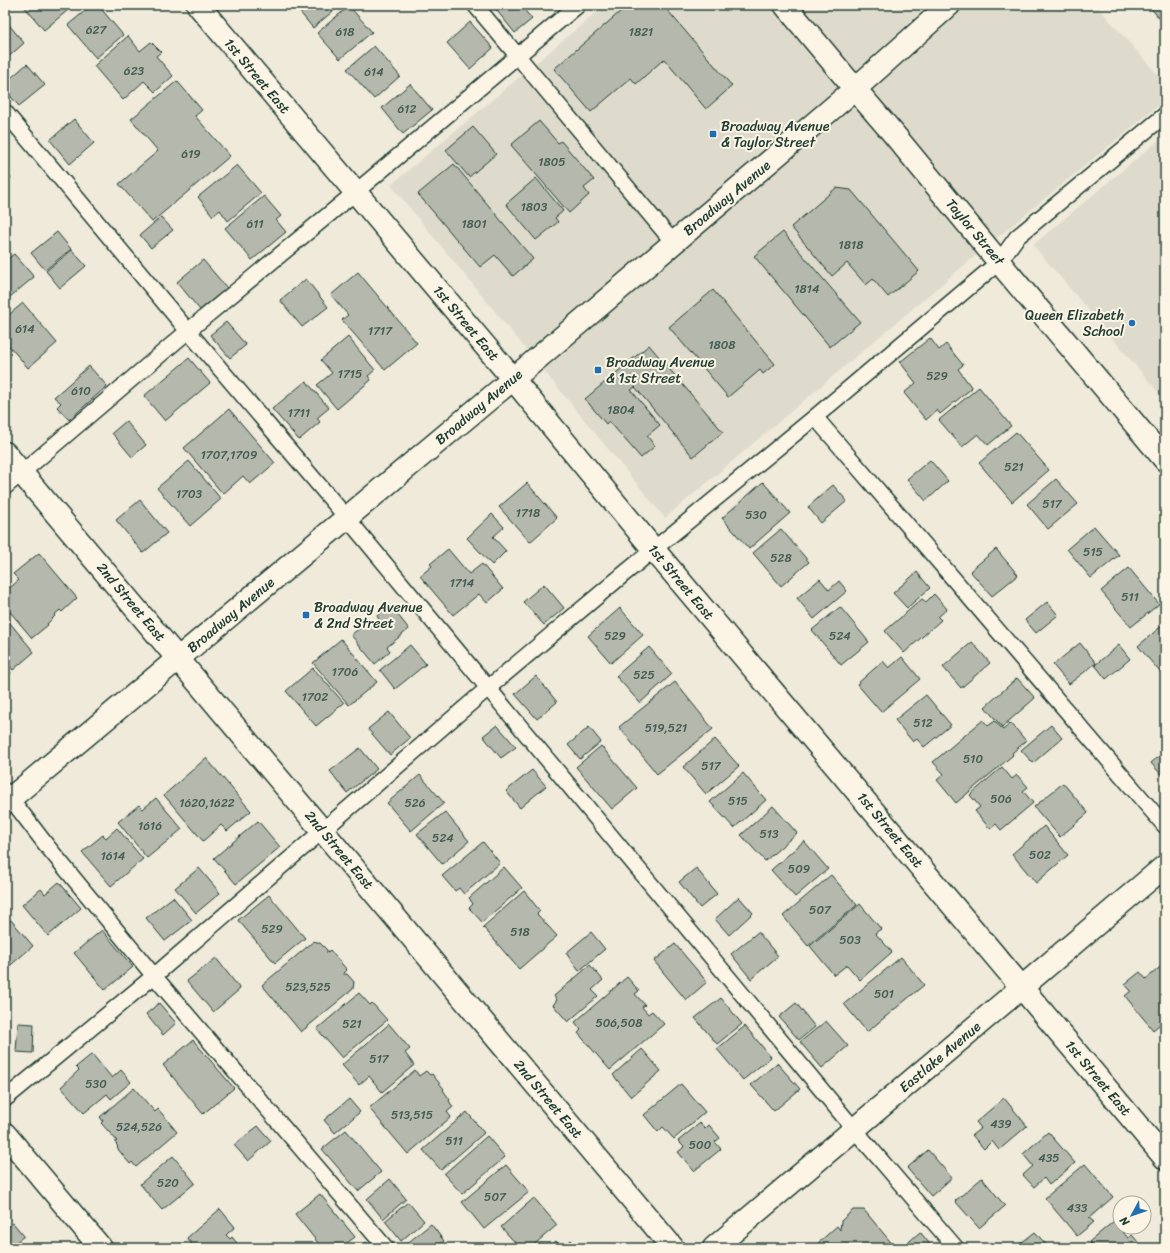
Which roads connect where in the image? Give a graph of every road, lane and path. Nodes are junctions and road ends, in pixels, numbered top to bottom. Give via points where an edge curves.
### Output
1 (198, 5) edge
2 (475, 5) edge
3 (578, 5) edge
4 (785, 5) edge
5 (949, 5) edge
6 (518, 54) junction
7 (855, 89) junction
8 (5, 112) edge
9 (1165, 115) edge
10 (355, 192) junction
11 (673, 242) junction
12 (999, 262) junction
13 (188, 331) junction
14 (513, 379) junction
15 (815, 417) junction
16 (5, 453) edge
17 (1165, 460) edge
18 (22, 473) junction
19 (5, 487) edge
20 (347, 518) junction
21 (654, 550) junction
22 (179, 659) junction
23 (488, 688) junction
24 (7, 798) edge
25 (1165, 826) edge
26 (323, 830) junction
27 (1165, 866) edge
28 (154, 976) junction
29 (1023, 988) junction
30 (5, 1099) edge
31 (854, 1129) junction
32 (5, 1134) edge
33 (1165, 1158) edge
34 (101, 1248) edge
35 (386, 1248) edge
36 (673, 1248) edge
37 (714, 1248) edge
38 (956, 1248) edge

1 - 10 street, 1st Street East
2 - 6 lane
3 - 6 lane
4 - 7 street, Taylor Street
5 - 7 street, Broadway Avenue
6 - 10 lane
6 - 11 lane
7 - 11 street, Broadway Avenue
7 - 12 street, Taylor Street
8 - 13 lane
9 - 12 lane via 1017,237
10 - 13 lane
10 - 14 street, 1st Street East
11 - 14 street, Broadway Avenue
12 - 15 lane
12 - 17 street, Taylor Street
13 - 18 lane
13 - 20 lane
14 - 20 street, Broadway Avenue
14 - 21 street, 1st Street East
15 - 21 lane
15 - 25 lane
16 - 18 street, 2nd Street East
18 - 19 lane
18 - 22 street, 2nd Street East
20 - 22 street, Broadway Avenue
20 - 23 lane
21 - 23 lane
21 - 29 street, 1st Street East
22 - 24 street, Broadway Avenue
22 - 26 street, 2nd Street East
23 - 26 lane
23 - 31 lane
24 - 28 lane
26 - 28 lane
26 - 36 street, 2nd Street East
27 - 29 street, Eastlake Avenue
28 - 30 lane
28 - 35 lane
29 - 31 street, Eastlake Avenue
29 - 33 street, 1st Street East
31 - 37 street, Eastlake Avenue
31 - 38 lane
32 - 34 street

